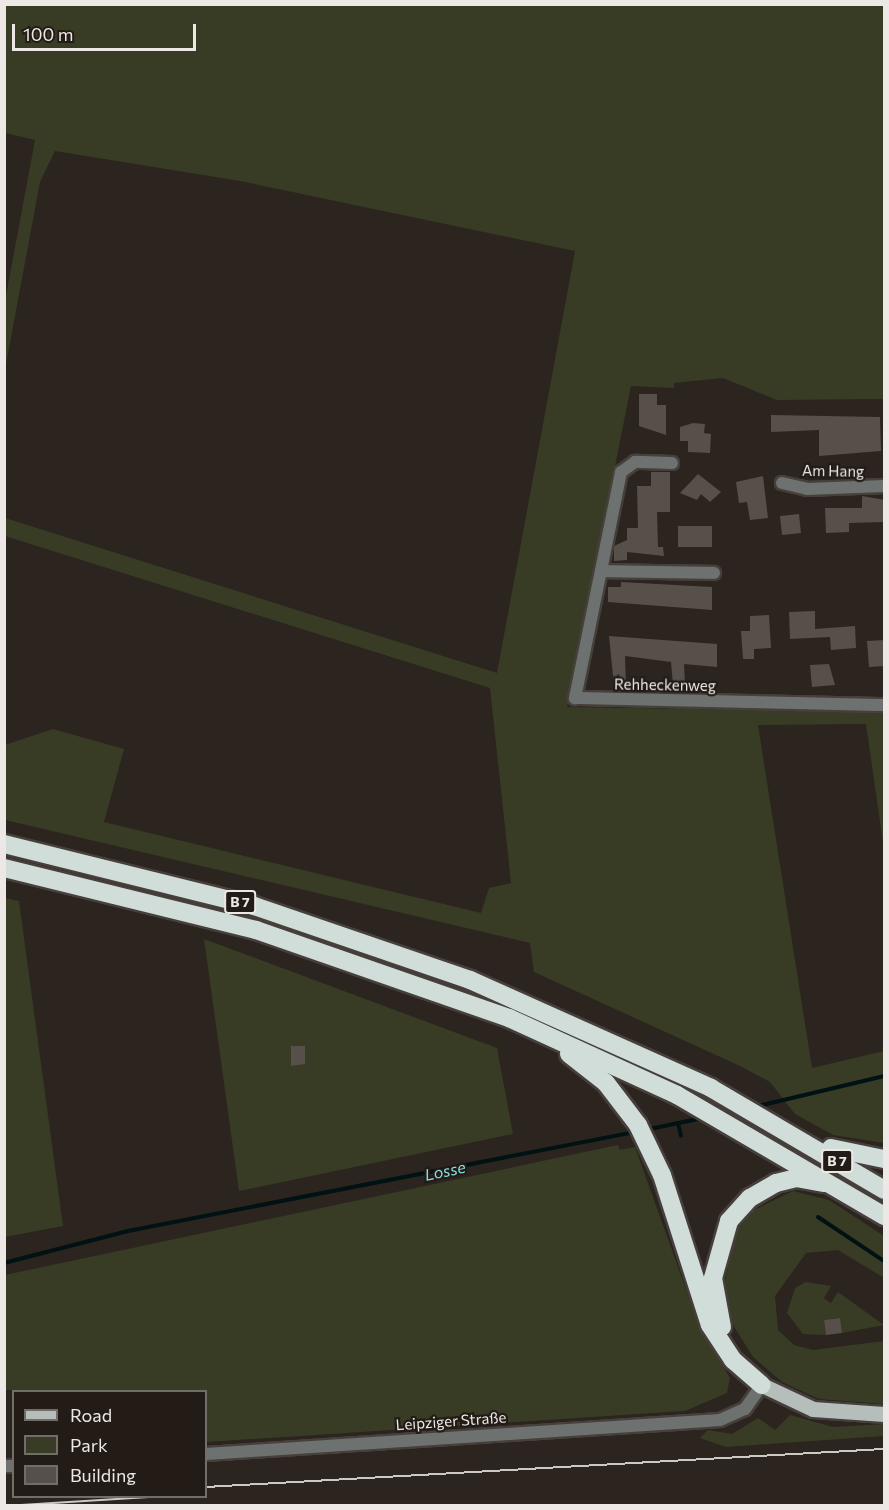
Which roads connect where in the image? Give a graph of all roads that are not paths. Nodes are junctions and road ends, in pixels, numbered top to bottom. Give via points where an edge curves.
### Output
1 (672, 463) dead end
2 (782, 483) dead end
3 (885, 486) edge
4 (601, 571) junction
5 (714, 573) dead end
6 (885, 705) edge
7 (4, 844) edge
8 (4, 868) edge
9 (539, 1031) junction
10 (789, 1132) junction
11 (885, 1159) edge
12 (838, 1186) junction
13 (885, 1190) edge
14 (885, 1216) edge
15 (762, 1385) junction
16 (885, 1414) edge
17 (207, 1454) edge

1 - 4 street, Rehheckenweg via 635,462 621,472
2 - 3 street, Am Hang via 807,489
4 - 5 street
4 - 6 street, Rehheckenweg via 575,698
7 - 10 highway, B 7 via 254,906 437,969 546,1011 711,1088
8 - 9 highway, B 7 via 266,933 429,987
9 - 12 highway, B 7 via 677,1095
9 - 15 highway via 596,1075 627,1108 655,1157 706,1315 733,1360
10 - 11 highway via 848,1155
10 - 13 highway, B 7
12 - 14 highway, B 7
12 - 15 highway via 803,1179 776,1183 744,1203 720,1238 713,1278 715,1305 729,1342
15 - 16 main road via 813,1409
15 - 17 street, Leipziger Straße via 735,1415 699,1423

